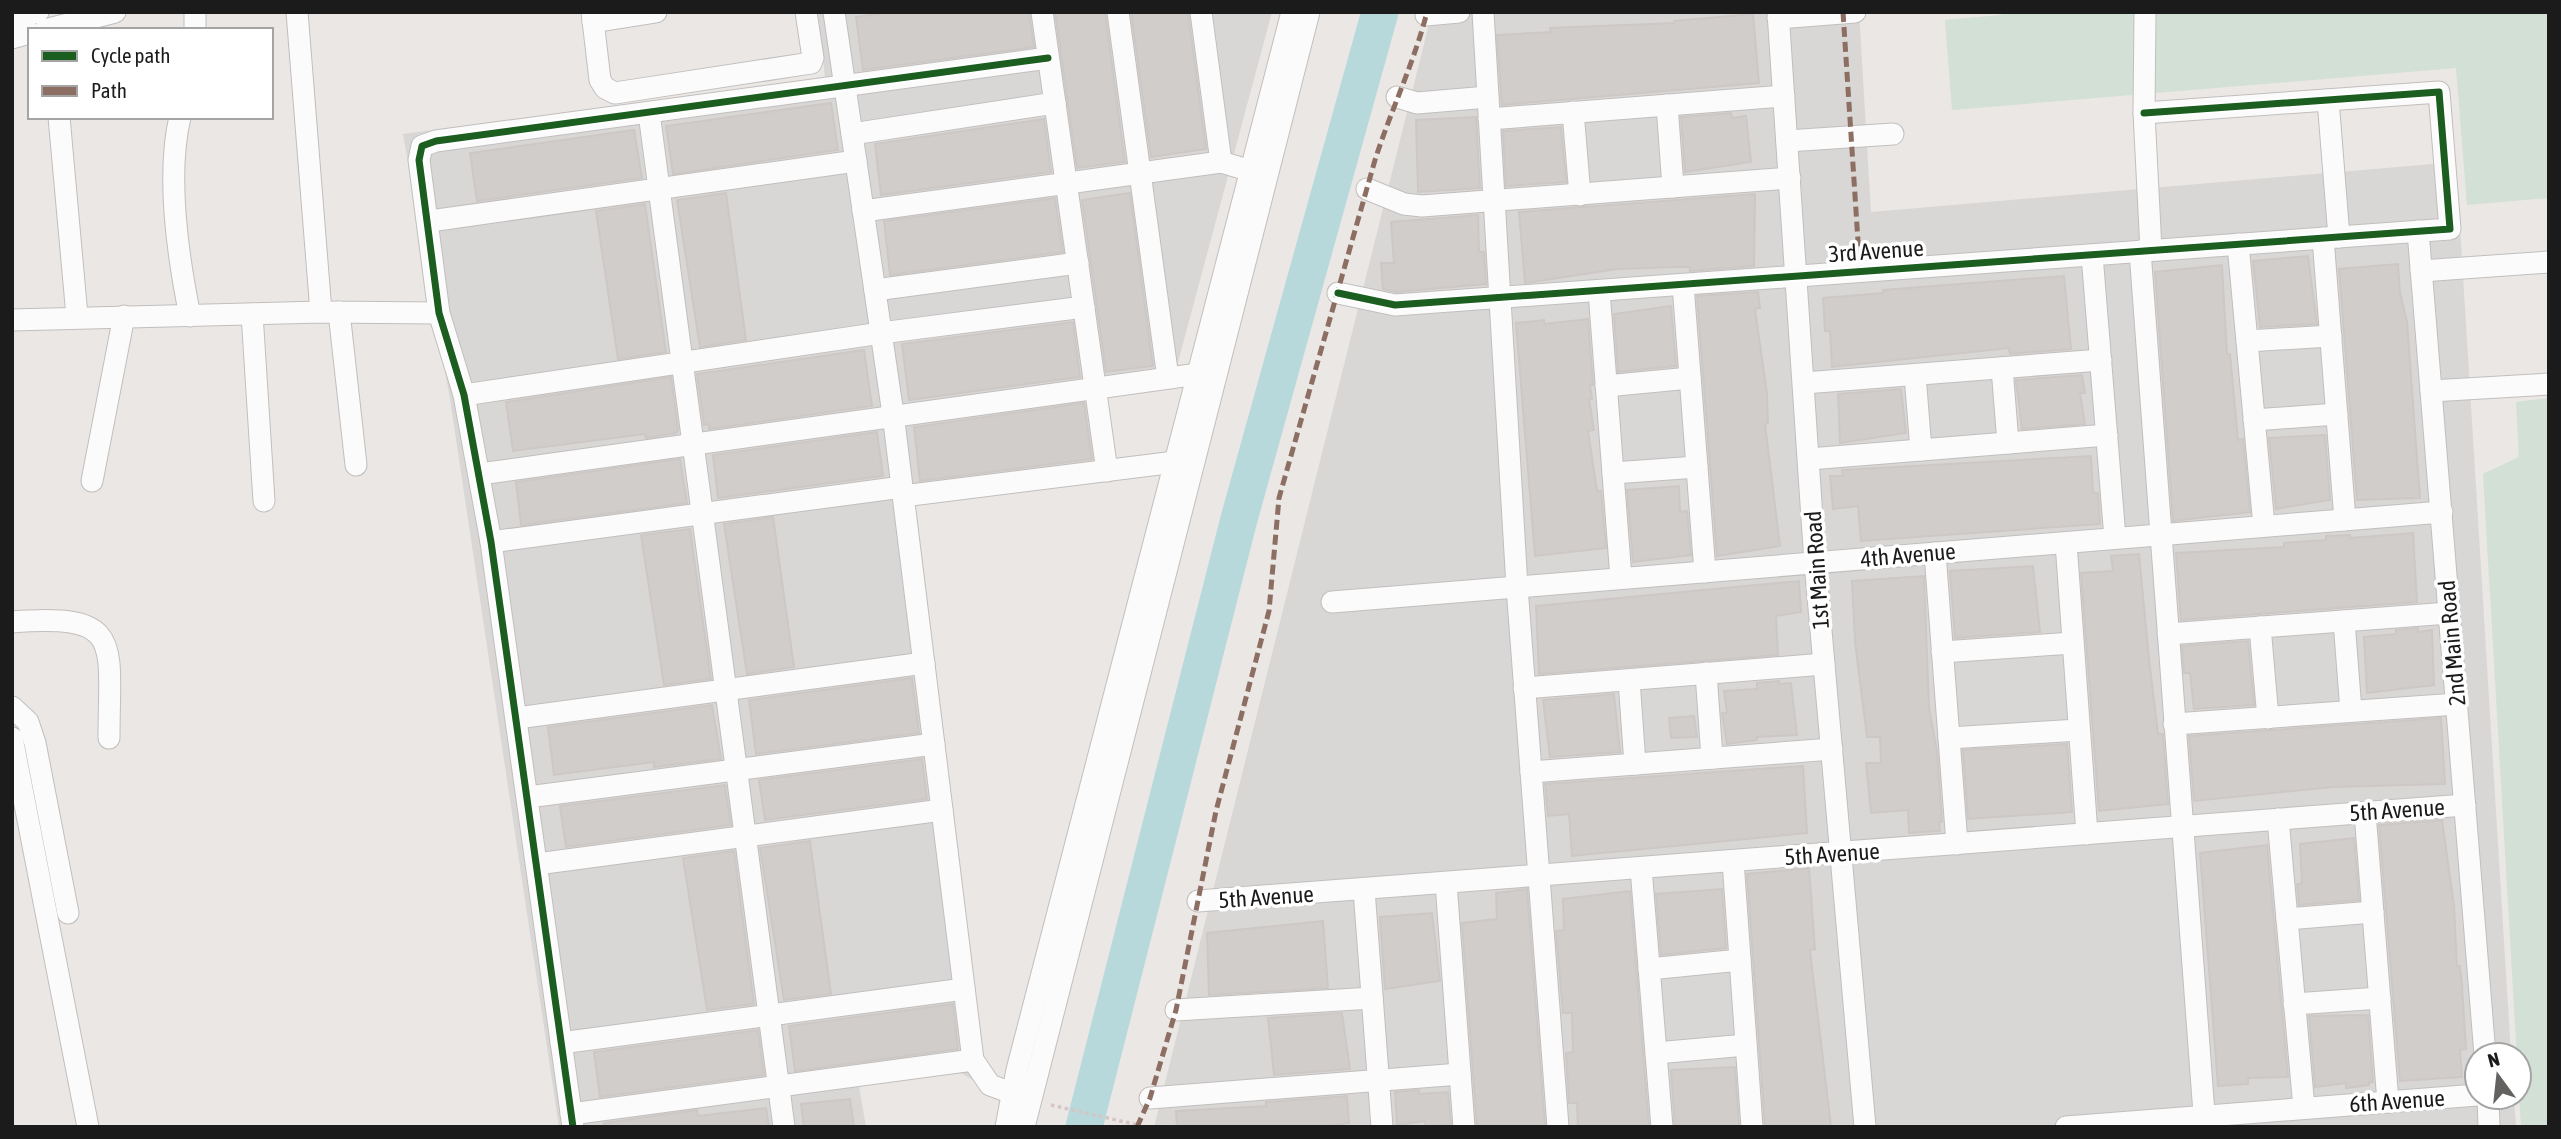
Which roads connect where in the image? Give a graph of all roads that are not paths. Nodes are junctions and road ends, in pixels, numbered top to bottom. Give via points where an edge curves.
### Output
1 (115, 12) edge
2 (297, 12) edge
3 (656, 12) edge
4 (806, 12) edge
5 (834, 12) edge
6 (1042, 12) edge
7 (1118, 12) edge
8 (1201, 12) edge
9 (1293, 12) edge
10 (1309, 12) edge
11 (1459, 12) edge
12 (1483, 12) edge
13 (1855, 12) edge
14 (2144, 12) edge
15 (1426, 15) dead end
16 (1778, 15) edge
17 (592, 17) edge
18 (12, 19) edge
19 (46, 25) edge
20 (1048, 58) junction
21 (845, 86) junction
22 (1784, 96) junction
23 (1397, 97) dead end
24 (1488, 97) junction
25 (2328, 100) junction
26 (1055, 103) junction
27 (1667, 105) junction
28 (1573, 112) junction
29 (649, 113) junction
30 (2144, 113) junction
31 (59, 119) edge
32 (180, 119) edge
33 (1489, 119) junction
34 (852, 134) junction
35 (1893, 134) dead end
36 (1787, 141) junction
37 (856, 161) junction
38 (1221, 162) junction
39 (1251, 172) junction
40 (1141, 173) junction
41 (1790, 178) junction
42 (1066, 183) junction
43 (1673, 187) junction
44 (659, 188) junction
45 (1367, 189) dead end
46 (1580, 195) junction
47 (1493, 202) junction
48 (863, 211) junction
49 (430, 220) junction
50 (2418, 231) junction
51 (2331, 237) junction
52 (2238, 244) junction
53 (2146, 250) junction
54 (2092, 255) junction
55 (2549, 262) edge
56 (1078, 263) junction
57 (2421, 271) junction
58 (1797, 276) junction
59 (1683, 285) junction
60 (875, 290) junction
61 (1599, 291) junction
62 (1338, 293) dead end
63 (1498, 298) junction
64 (1084, 307) junction
65 (330, 312) junction
66 (439, 313) junction
67 (252, 314) junction
68 (77, 316) junction
69 (124, 316) junction
70 (190, 316) junction
71 (12, 320) edge
72 (881, 333) junction
73 (2331, 336) junction
74 (2247, 341) junction
75 (2101, 360) junction
76 (681, 363) junction
77 (2002, 368) junction
78 (1198, 374) junction
79 (1915, 374) junction
80 (1168, 378) junction
81 (1690, 378) junction
82 (1804, 383) junction
83 (2542, 384) edge
84 (1606, 386) junction
85 (1095, 387) junction
86 (2431, 391) junction
87 (464, 395) junction
88 (893, 414) junction
89 (2337, 414) junction
90 (2255, 420) junction
91 (2106, 435) junction
92 (692, 442) junction
93 (2008, 443) junction
94 (1921, 450) junction
95 (1809, 459) junction
96 (1175, 462) junction
97 (356, 465) dead end
98 (1697, 467) junction
99 (1107, 471) junction
100 (1613, 473) junction
101 (480, 474) junction
102 (92, 481) dead end
103 (903, 492) junction
104 (264, 501) dead end
105 (2442, 512) junction
106 (702, 513) junction
107 (2345, 520) junction
108 (2264, 526) junction
109 (2161, 535) junction
110 (2115, 538) junction
111 (491, 542) junction
112 (2066, 543) junction
113 (1935, 553) junction
114 (1815, 562) junction
115 (1704, 572) junction
116 (1621, 578) junction
117 (1517, 587) junction
118 (1332, 602) dead end
119 (2449, 613) junction
120 (2344, 621) junction
121 (12, 622) edge
122 (2260, 627) junction
123 (2168, 634) junction
124 (2073, 643) junction
125 (1942, 652) junction
126 (925, 663) junction
127 (1824, 664) junction
128 (1706, 673) junction
129 (1629, 680) junction
130 (1524, 688) junction
131 (725, 690) junction
132 (2457, 704) junction
133 (12, 707) edge
134 (2351, 711) junction
135 (517, 718) junction
136 (2268, 718) junction
137 (2174, 724) junction
138 (2079, 730) junction
139 (12, 738) edge
140 (110, 738) dead end
141 (1949, 738) junction
142 (934, 744) junction
143 (1832, 749) junction
144 (1712, 758) junction
145 (1636, 764) junction
146 (735, 770) junction
147 (1531, 772) junction
148 (528, 797) junction
149 (2465, 805) junction
150 (942, 810) junction
151 (2365, 813) junction
152 (2278, 819) junction
153 (2180, 827) junction
154 (2087, 834) junction
155 (744, 837) junction
156 (1957, 844) junction
157 (1841, 853) junction
158 (1732, 862) junction
159 (537, 864) junction
160 (1641, 869) junction
161 (1538, 877) junction
162 (1446, 883) junction
163 (1364, 890) junction
164 (1198, 901) dead end
165 (2373, 912) junction
166 (68, 914) dead end
167 (2287, 919) junction
168 (1740, 960) junction
169 (1649, 969) junction
170 (964, 989) junction
171 (1372, 998) junction
172 (2380, 998) junction
173 (2294, 1004) junction
174 (1176, 1010) dead end
175 (768, 1016) junction
176 (2484, 1041) edge
177 (561, 1043) junction
178 (1746, 1045) junction
179 (1656, 1053) junction
180 (973, 1060) junction
181 (1460, 1074) junction
182 (1378, 1080) junction
183 (777, 1086) junction
184 (2463, 1096) edge
185 (1028, 1098) junction
186 (1150, 1098) dead end
187 (2388, 1102) junction
188 (2304, 1108) junction
189 (572, 1120) edge
190 (2204, 1121) edge
191 (88, 1127) edge
192 (784, 1127) edge
193 (1006, 1127) edge
194 (1024, 1127) edge
195 (1382, 1127) edge
196 (1464, 1127) edge
197 (1558, 1127) edge
198 (1662, 1127) edge
199 (1752, 1127) edge
200 (1865, 1127) edge
201 (2066, 1127) edge

1 - 19 street
2 - 65 street
3 - 17 street
4 - 17 street via 811,63 615,93 600,80
5 - 21 street
6 - 20 street
7 - 40 street
8 - 38 street
9 - 39 street
10 - 185 street
11 - 15 street
12 - 24 street
13 - 16 street
14 - 30 street
16 - 22 street, 1st Main Road
18 - 19 street
20 - 21 street
20 - 26 street
21 - 29 street
21 - 34 street
22 - 27 street
22 - 36 street, 1st Main Road
23 - 24 street via 1417,103
24 - 33 street
25 - 30 street
25 - 50 street, 3rd Avenue via 2439,92 2450,229
25 - 51 street
26 - 34 street
26 - 42 street
27 - 28 street
27 - 43 street
28 - 33 street
28 - 46 street
29 - 44 street
29 - 49 street via 422,146 419,160
30 - 53 street
31 - 68 street
32 - 70 street via 174,142 176,189
33 - 47 street
34 - 37 street
35 - 36 street
36 - 41 street, 1st Main Road
37 - 44 street
37 - 48 street
38 - 39 street
38 - 40 street
39 - 78 street
40 - 42 street
40 - 80 street
41 - 43 street
41 - 58 street, 1st Main Road
42 - 48 street
42 - 56 street
43 - 46 street
44 - 49 street
44 - 76 street
45 - 47 street via 1404,204
46 - 47 street
47 - 63 street
48 - 60 street
49 - 66 street
50 - 51 street, 3rd Avenue
50 - 57 street, 2nd Main Road
51 - 52 street, 3rd Avenue
51 - 73 street
52 - 53 street, 3rd Avenue
52 - 74 street
53 - 54 street, 3rd Avenue
53 - 109 street
54 - 58 street, 3rd Avenue
54 - 75 street
55 - 57 street
56 - 60 street
56 - 64 street
57 - 86 street, 2nd Main Road
58 - 59 street, 3rd Avenue
58 - 82 street, 1st Main Road
59 - 61 street, 3rd Avenue
59 - 81 street
60 - 72 street
61 - 63 street, 3rd Avenue
61 - 84 street
62 - 63 street, 3rd Avenue via 1395,305
63 - 117 street
64 - 72 street
64 - 85 street
65 - 66 street
65 - 67 street
65 - 97 street
66 - 87 street
67 - 70 street
67 - 104 street
68 - 69 street
68 - 71 street
69 - 70 street
69 - 102 street
72 - 76 street
72 - 88 street
73 - 74 street
73 - 89 street
74 - 90 street
75 - 77 street
75 - 91 street
76 - 87 street
76 - 92 street
77 - 79 street
77 - 93 street
78 - 80 street
78 - 96 street
79 - 82 street
79 - 94 street
80 - 85 street
81 - 84 street
81 - 98 street
82 - 95 street, 1st Main Road
83 - 86 street
84 - 100 street
85 - 88 street
85 - 99 street
86 - 105 street, 2nd Main Road
87 - 101 street
88 - 92 street
88 - 103 street
89 - 90 street
89 - 107 street
90 - 108 street
91 - 93 street
91 - 110 street
92 - 101 street
92 - 106 street
93 - 94 street
94 - 95 street
95 - 114 street, 1st Main Road
96 - 99 street
96 - 185 street
98 - 100 street
98 - 115 street
99 - 103 street
100 - 116 street
101 - 111 street
103 - 106 street
103 - 126 street
105 - 107 street, 4th Avenue
105 - 119 street, 2nd Main Road
106 - 111 street
106 - 131 street
107 - 108 street, 4th Avenue
108 - 109 street, 4th Avenue
109 - 110 street, 4th Avenue
109 - 123 street
110 - 112 street, 4th Avenue
111 - 135 street
112 - 113 street, 4th Avenue
112 - 124 street
113 - 114 street, 4th Avenue
113 - 125 street
114 - 115 street, 4th Avenue
114 - 127 street, 1st Main Road
115 - 116 street, 4th Avenue
116 - 117 street, 4th Avenue
117 - 118 street, 4th Avenue
117 - 130 street
119 - 120 street
119 - 132 street, 2nd Main Road
120 - 122 street
120 - 134 street
121 - 140 street via 65,620 100,632 109,667
122 - 123 street
122 - 136 street
123 - 137 street
124 - 125 street
124 - 138 street
125 - 141 street
126 - 131 street
126 - 142 street
127 - 128 street
127 - 143 street, 1st Main Road
128 - 129 street
128 - 144 street
129 - 130 street
129 - 145 street
130 - 147 street
131 - 135 street
131 - 146 street
132 - 134 street
132 - 149 street, 2nd Main Road
133 - 166 street via 28,722 35,743
134 - 136 street
135 - 148 street
136 - 137 street
137 - 153 street
138 - 141 street
138 - 154 street
139 - 191 street
141 - 156 street
142 - 146 street
142 - 150 street
143 - 144 street
143 - 157 street, 1st Main Road
144 - 145 street
145 - 147 street
146 - 148 street
146 - 155 street
147 - 161 street
148 - 159 street
149 - 151 street, 5th Avenue
149 - 176 street, 2nd Main Road
150 - 155 street
150 - 170 street
151 - 152 street, 5th Avenue
151 - 165 street
152 - 153 street, 5th Avenue
152 - 167 street
153 - 154 street, 5th Avenue
153 - 190 street
154 - 156 street, 5th Avenue
155 - 159 street
155 - 175 street
156 - 157 street, 5th Avenue
157 - 158 street, 5th Avenue
157 - 200 street, 1st Main Road
158 - 160 street, 5th Avenue
158 - 168 street
159 - 177 street
160 - 161 street, 5th Avenue
160 - 169 street
161 - 162 street, 5th Avenue
161 - 197 street
162 - 163 street, 5th Avenue
162 - 181 street
163 - 164 street, 5th Avenue
163 - 171 street
165 - 167 street
165 - 172 street
167 - 173 street
168 - 169 street
168 - 178 street
169 - 179 street
170 - 175 street
170 - 180 street
171 - 174 street
171 - 182 street
172 - 173 street
172 - 187 street
173 - 188 street
175 - 177 street
175 - 183 street
177 - 189 street
178 - 179 street
178 - 199 street
179 - 198 street
180 - 183 street
180 - 185 street via 990,1085
181 - 182 street
181 - 196 street
182 - 186 street
182 - 195 street
183 - 189 street
183 - 192 street
184 - 187 street, 6th Avenue
185 - 193 street
185 - 194 street
187 - 188 street, 6th Avenue
188 - 190 street, 6th Avenue
190 - 201 street, 6th Avenue

